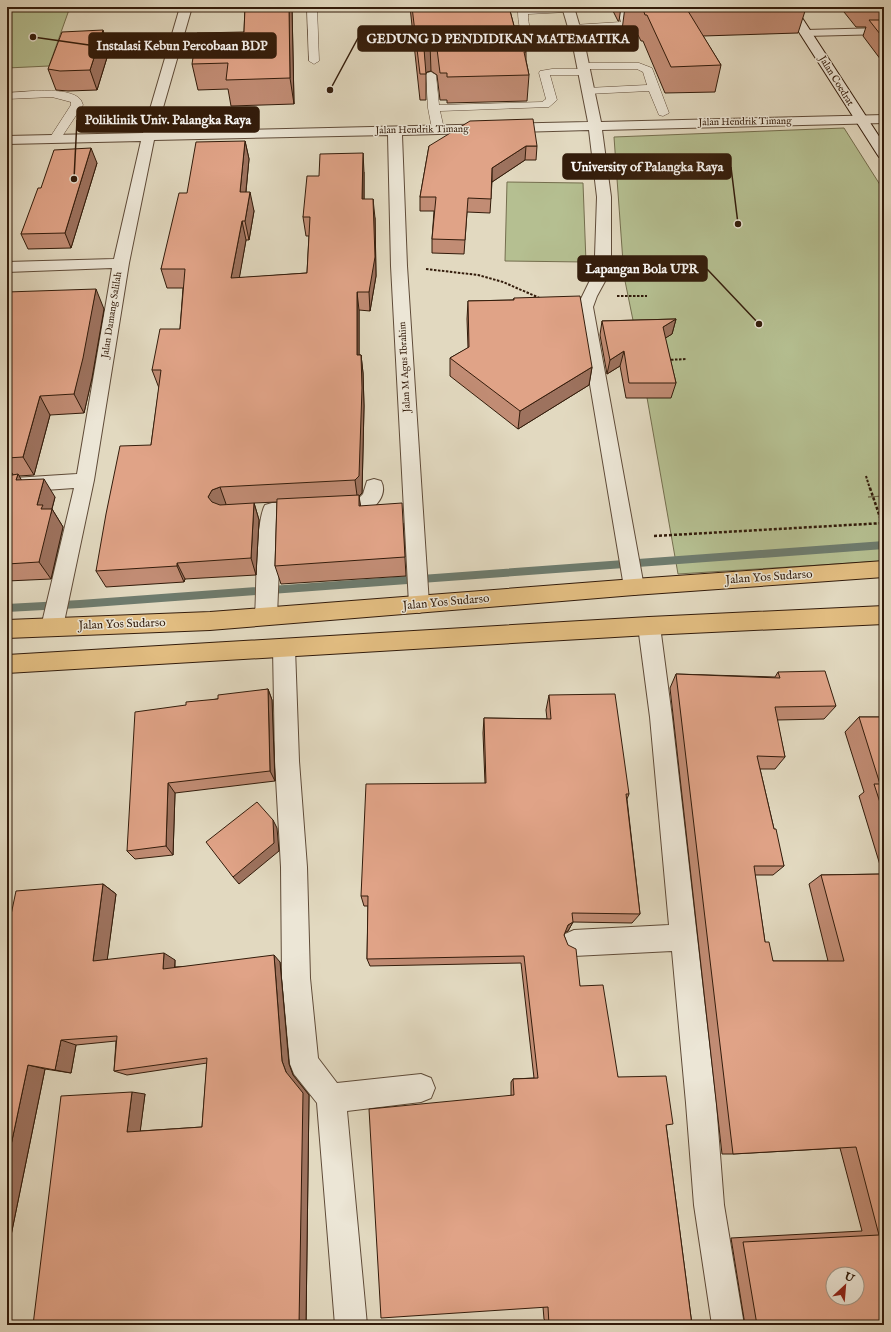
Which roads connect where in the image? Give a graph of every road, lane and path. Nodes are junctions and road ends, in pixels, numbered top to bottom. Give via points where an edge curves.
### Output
1 (186, 7) edge
2 (312, 7) edge
3 (618, 7) edge
4 (789, 7) edge
5 (568, 8) edge
6 (573, 28) junction
7 (884, 31) edge
8 (806, 33) junction
9 (578, 41) junction
10 (314, 61) dead end
11 (582, 69) junction
12 (431, 75) edge
13 (653, 88) junction
14 (587, 91) junction
15 (7, 96) edge
16 (533, 105) junction
17 (434, 108) junction
18 (664, 113) dead end
19 (884, 119) edge
20 (861, 120) junction
21 (595, 126) junction
22 (536, 128) junction
23 (395, 130) junction
24 (438, 130) junction
25 (148, 137) junction
26 (55, 139) junction
27 (7, 140) edge
28 (884, 154) edge
29 (121, 263) junction
30 (399, 266) junction
31 (7, 268) edge
32 (586, 312) junction
33 (687, 359) dead end
34 (663, 360) edge
35 (866, 476) dead end
36 (85, 480) junction
37 (374, 486) dead end
38 (7, 488) edge
39 (883, 523) edge
40 (625, 538) junction
41 (884, 569) edge
42 (634, 587) junction
43 (419, 604) junction
44 (56, 613) junction
45 (884, 615) edge
46 (266, 616) junction
47 (649, 626) junction
48 (7, 629) edge
49 (284, 648) junction
50 (7, 666) edge
51 (684, 937) junction
52 (574, 944) edge
53 (421, 1088) dead end
54 (331, 1098) junction
55 (351, 1325) edge
56 (728, 1325) edge

1 - 25 street, Jalan Damang Salilah
2 - 10 lane
3 - 6 lane via 622,9 626,23 623,25
4 - 8 street, Jalan Coedrat
5 - 6 street
5 - 9 lane via 523,12 528,38 537,42
6 - 9 street
7 - 8 street
8 - 20 street, Jalan Coedrat
9 - 11 street
11 - 13 lane via 645,67 651,75
11 - 14 street
11 - 16 lane via 544,73 552,100 545,105
12 - 17 lane
13 - 14 lane
13 - 18 lane
14 - 21 street
15 - 26 lane via 56,95 70,96 76,100 77,105
16 - 17 lane
16 - 22 lane
17 - 24 lane
19 - 20 street, Jalan Hendrik Timang
20 - 21 street, Jalan Hendrik Timang
20 - 28 street, Jalan Coedrat
21 - 22 street, Jalan Hendrik Timang
21 - 32 street via 604,197 603,256 601,274 589,296
22 - 24 street, Jalan Hendrik Timang
23 - 24 street, Jalan Hendrik Timang
23 - 25 street, Jalan Hendrik Timang
23 - 30 street, Jalan M Agus Ibrahim
25 - 26 street, Jalan Hendrik Timang
25 - 29 street, Jalan Damang Salilah
26 - 27 street, Jalan Hendrik Timang
29 - 31 street
29 - 36 street, Jalan Damang Salilah
30 - 32 path via 478,275 503,282 551,303
30 - 43 street, Jalan M Agus Ibrahim
32 - 40 street
33 - 34 path
35 - 39 path
36 - 38 street via 32,483
36 - 44 street, Jalan Damang Salilah
37 - 46 street via 372,496 364,506 264,511 269,538
39 - 40 path
40 - 42 street
41 - 42 main road, Jalan Yos Sudarso
42 - 43 main road, Jalan Yos Sudarso
43 - 46 main road, Jalan Yos Sudarso
44 - 46 main road, Jalan Yos Sudarso via 210,621
44 - 48 main road, Jalan Yos Sudarso
45 - 47 main road
47 - 49 main road
47 - 51 street
49 - 50 main road
49 - 54 street via 287,761 294,867 296,978 304,1064
51 - 52 street
51 - 56 street via 709,1205
53 - 54 street
54 - 55 street

